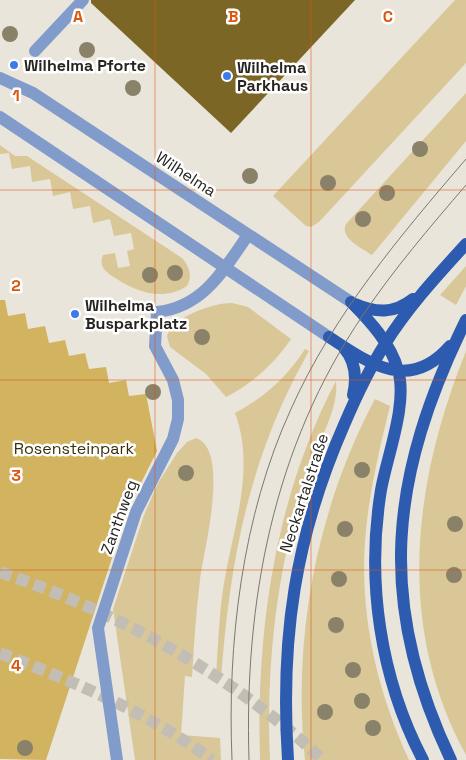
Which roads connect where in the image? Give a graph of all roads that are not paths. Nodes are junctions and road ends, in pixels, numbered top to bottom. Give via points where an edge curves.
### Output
1 (83, 0) edge
2 (35, 51) dead end
3 (0, 78) edge
4 (0, 118) edge
5 (248, 235) junction
6 (466, 244) edge
7 (225, 268) junction
8 (433, 280) junction
9 (351, 302) junction
10 (466, 320) edge
11 (329, 338) joint
12 (457, 339) junction
13 (385, 343) junction
14 (343, 346) junction
15 (373, 363) junction
16 (399, 372) junction
17 (346, 420) junction
18 (117, 760) edge
19 (288, 760) edge
20 (423, 760) edge
21 (451, 760) edge

1 - 2 lane
3 - 5 lane, Wilhelma via 33,94
4 - 7 lane
5 - 7 lane, Zanthweg
5 - 9 lane, Wilhelma
6 - 8 main road, Neckartalstraße
7 - 11 lane
7 - 18 lane, Zanthweg via 211,288 201,295 157,312 155,346 176,391 177,428 136,512 98,628
8 - 9 main road via 417,297 398,309 377,311
8 - 13 main road, Neckartalstraße
9 - 13 main road
10 - 12 main road
11 - 14 main road
12 - 16 main road via 432,363
12 - 21 main road via 435,388 416,445 406,489 401,547 404,608 415,667
13 - 15 main road, Neckartalstraße
13 - 16 main road
14 - 15 main road
14 - 17 main road via 356,374
15 - 16 main road
15 - 17 main road, Neckartalstraße
16 - 20 main road via 398,407 381,490 376,571 386,660 412,740
17 - 19 main road, Neckartalstraße via 307,525 292,594 285,683

